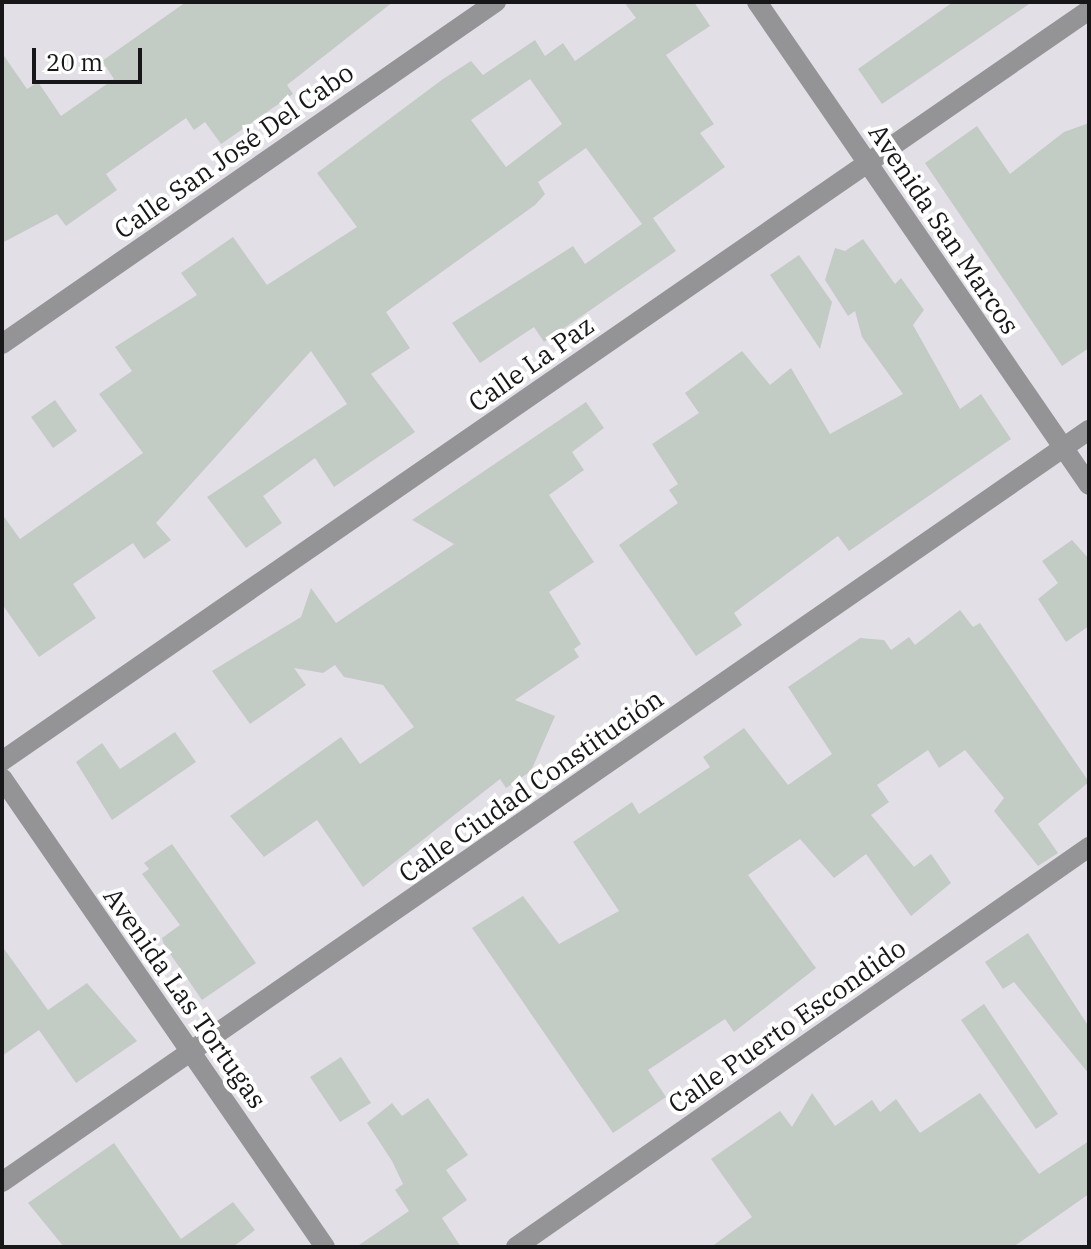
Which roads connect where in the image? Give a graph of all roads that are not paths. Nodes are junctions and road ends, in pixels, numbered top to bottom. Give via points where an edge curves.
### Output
1 (496, 2) edge
2 (757, 2) edge
3 (1089, 10) edge
4 (868, 163) junction
5 (2, 344) edge
6 (1089, 430) edge
7 (1064, 448) junction
8 (1089, 485) edge
9 (2, 761) edge
10 (2, 778) edge
11 (1089, 847) edge
12 (191, 1053) junction
13 (2, 1182) edge
14 (325, 1247) edge
15 (516, 1247) edge

1 - 5 street, Calle San José Del Cabo
2 - 4 street, Avenida San Marcos
3 - 4 street, Calle La Paz
4 - 7 street, Avenida San Marcos
4 - 9 street, Calle La Paz
6 - 7 street, Calle Ciudad Constitución
7 - 8 street, Avenida San Marcos
7 - 12 street, Calle Ciudad Constitución
10 - 12 street, Avenida Las Tortugas
11 - 15 street, Calle Puerto Escondido
12 - 13 street, Calle Ciudad Constitución
12 - 14 street, Avenida Las Tortugas

